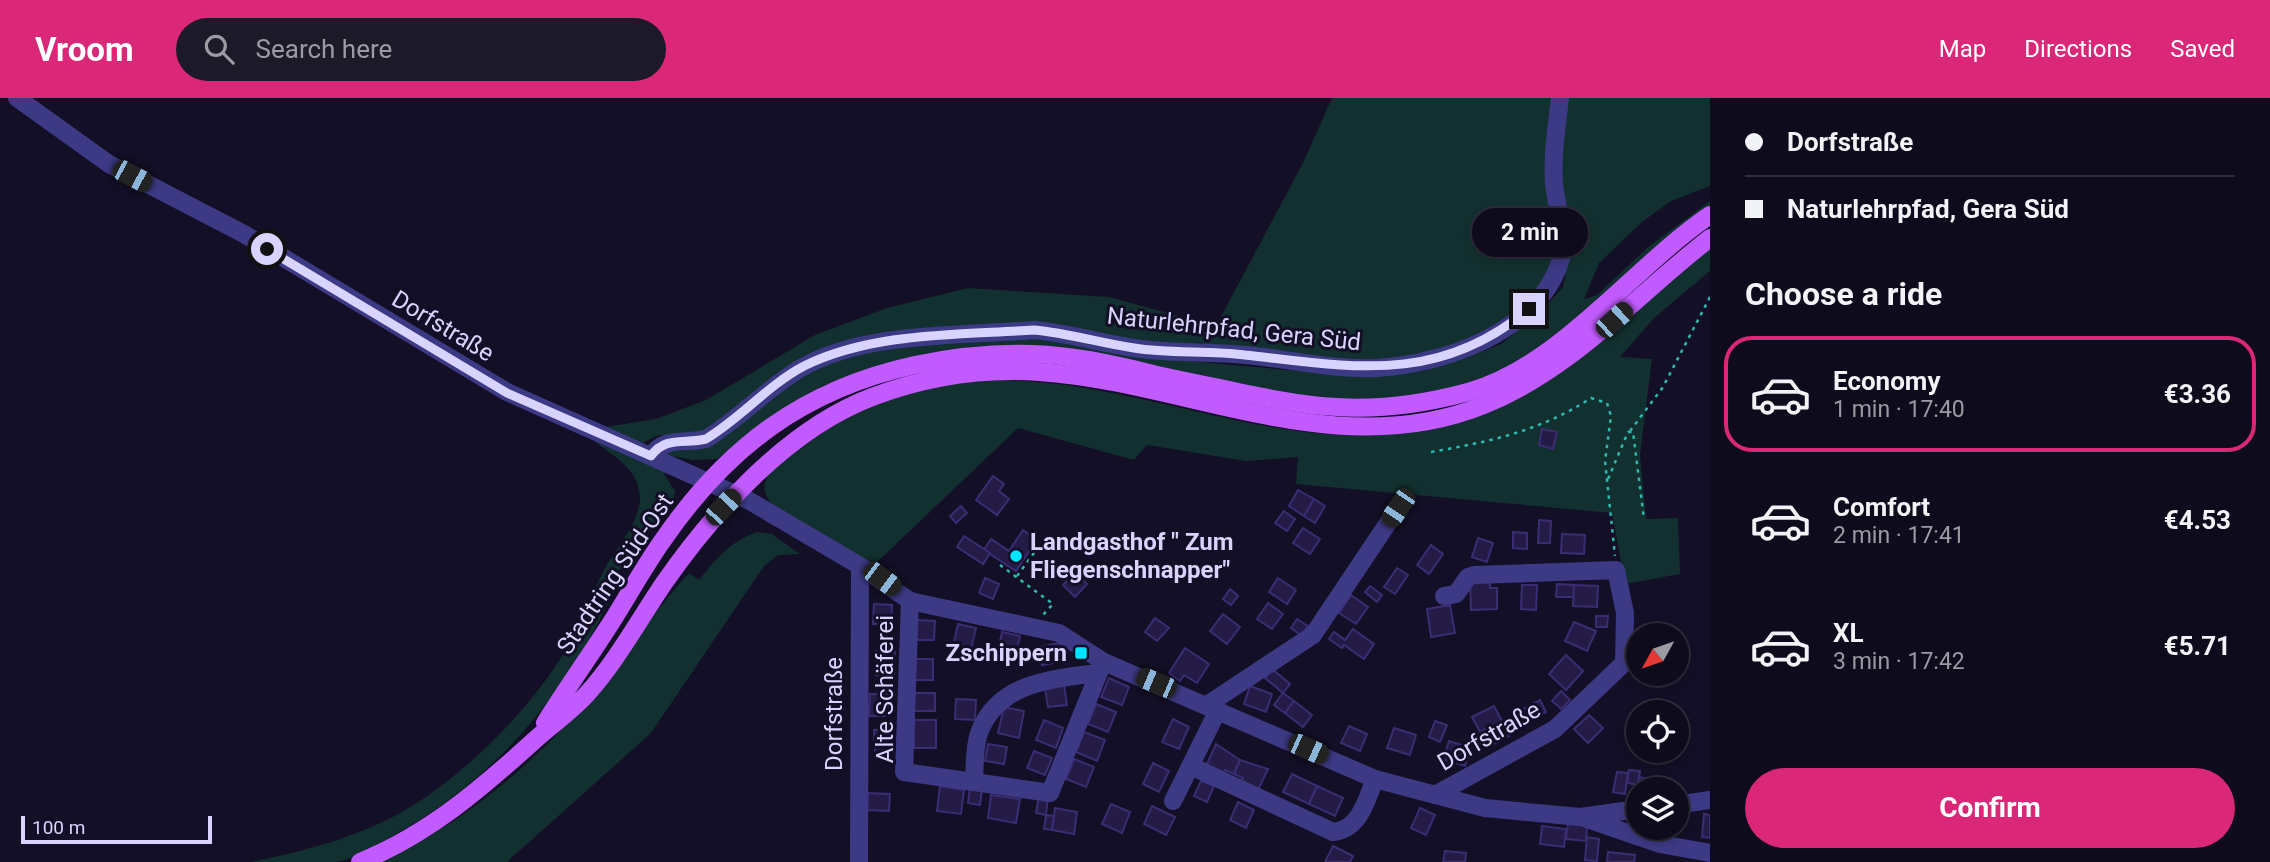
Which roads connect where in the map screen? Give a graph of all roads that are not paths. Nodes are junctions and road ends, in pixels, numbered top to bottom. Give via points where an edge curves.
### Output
1 (17, 98) edge
2 (1560, 98) edge
3 (1710, 215) edge
4 (1710, 238) edge
5 (651, 456) junction
6 (709, 483) junction
7 (735, 495) junction
8 (1398, 508) dead end
9 (860, 566) junction
10 (1444, 596) dead end
11 (910, 601) junction
12 (1101, 668) junction
13 (1213, 707) junction
14 (534, 740) junction
15 (1191, 766) junction
16 (1375, 779) junction
17 (974, 782) junction
18 (1435, 795) junction
19 (1710, 800) edge
20 (1173, 801) dead end
21 (1689, 803) edge
22 (1626, 811) edge
23 (1580, 817) junction
24 (1710, 853) edge
25 (359, 862) edge
26 (859, 862) edge

1 - 5 street, Dorfstraße via 109,164 244,234 507,393
2 - 5 street, Naturlehrpfad, Gera Süd via 1553,156 1561,259 1549,288 1529,309 1504,330 1468,347 1377,368 1135,349 1034,330 877,342 803,367 706,439 669,441
3 - 6 main road, Stadtring Süd-Ost via 1549,349 1473,390 1387,408 1339,410 1287,404 1075,358 1009,354 951,358 878,373 811,399 767,430
4 - 7 main road, Stadtring Süd-Ost via 1560,364 1509,395 1466,411 1388,426 1333,426 1277,420 1109,382 1041,372 992,371 947,377 870,398 836,414 778,455
5 - 6 street, Dorfstraße
6 - 7 street, Dorfstraße
6 - 14 main road, Stadtring Süd-Ost via 664,538
7 - 9 street, Dorfstraße
7 - 14 main road, Stadtring Süd-Ost via 668,578 586,695
8 - 13 street via 1312,635
9 - 11 street, Dorfstraße
9 - 26 street, Dorfstraße
10 - 18 street, Dorfstraße via 1456,594 1471,576 1616,570 1625,612 1623,663 1555,729
11 - 12 street, Dorfstraße via 1059,633
11 - 17 street, Alte Schäferei via 904,772
12 - 13 street, Dorfstraße
12 - 17 street via 1028,684 995,706 978,734
12 - 17 street via 1050,793
13 - 15 street
13 - 16 street, Dorfstraße
14 - 25 main road, Stadtring Süd-Ost via 503,771 437,821
15 - 16 street via 1333,832 1344,831 1360,814
15 - 20 street
16 - 18 street, Dorfstraße
18 - 23 street, Dorfstraße via 1485,808
19 - 21 street
22 - 23 street, Dorfstraße
23 - 24 street, Dorfstraße via 1660,844

